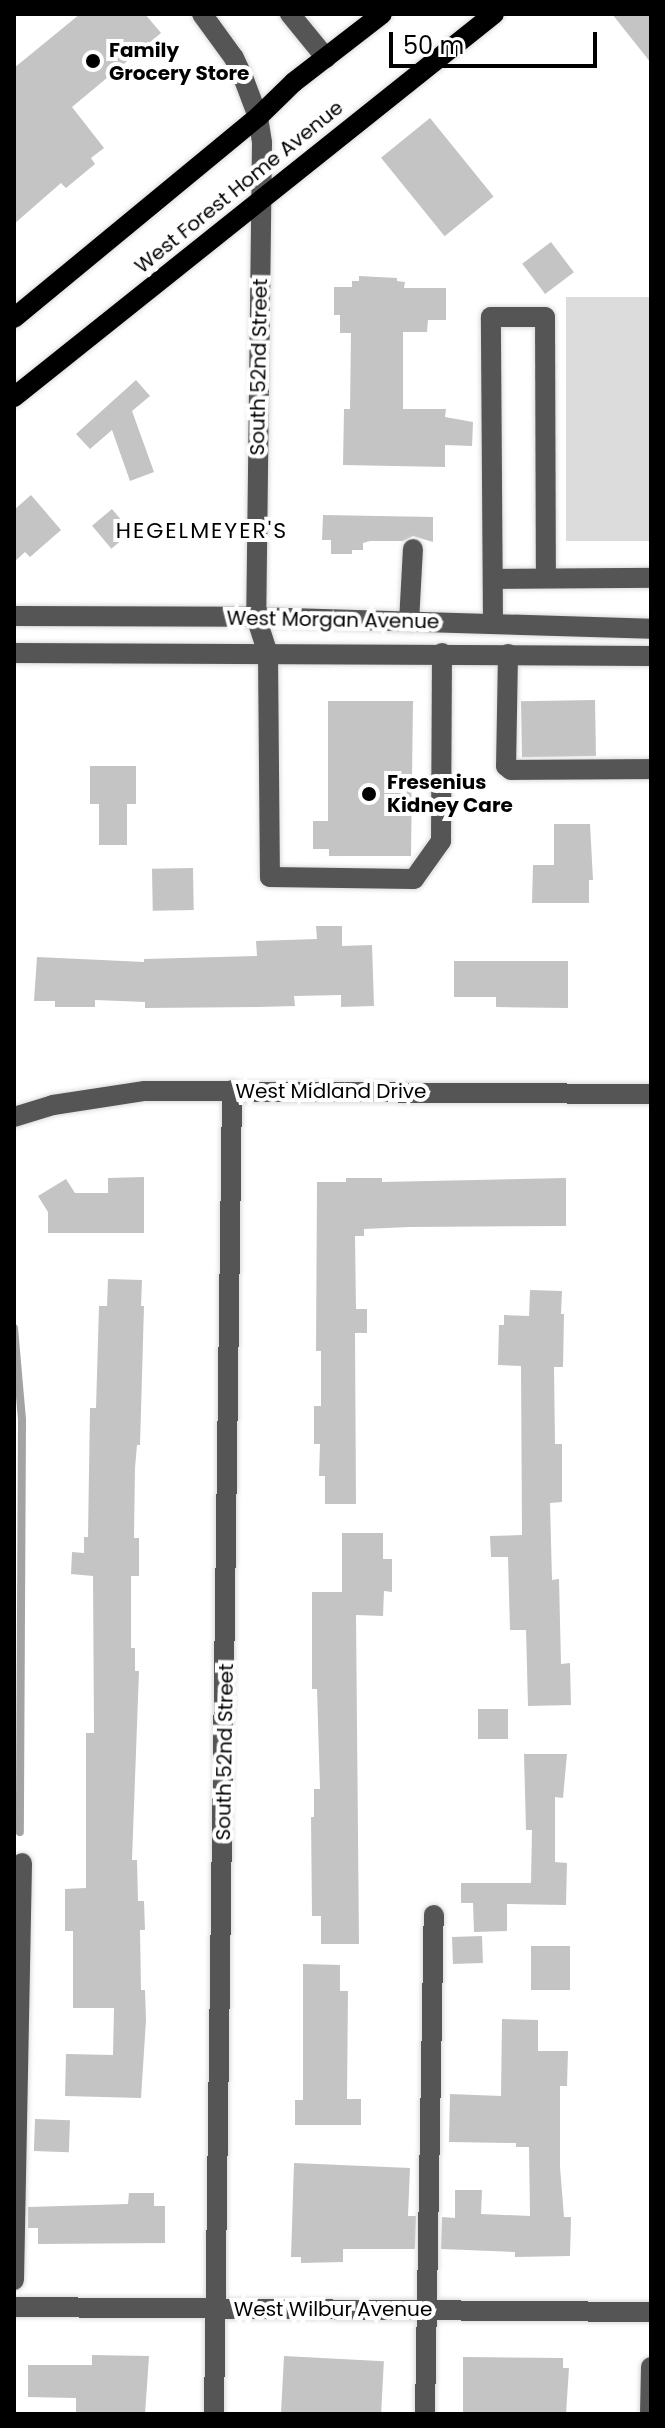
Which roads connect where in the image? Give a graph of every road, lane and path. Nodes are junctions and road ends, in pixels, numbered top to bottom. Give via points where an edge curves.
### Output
1 (202, 14) edge
2 (290, 14) edge
3 (382, 14) edge
4 (494, 14) edge
5 (326, 58) junction
6 (258, 117) junction
7 (262, 199) junction
8 (14, 318) edge
9 (14, 397) edge
10 (413, 549) dead end
11 (546, 578) junction
12 (651, 578) edge
13 (493, 579) junction
14 (14, 616) edge
15 (256, 617) junction
16 (409, 622) junction
17 (493, 624) junction
18 (651, 629) edge
19 (14, 653) edge
20 (442, 653) junction
21 (268, 654) junction
22 (508, 654) junction
23 (651, 656) edge
24 (651, 769) edge
25 (232, 1090) junction
26 (651, 1094) edge
27 (14, 1117) edge
28 (22, 1863) dead end
29 (434, 1915) dead end
30 (14, 2280) edge
31 (14, 2307) edge
32 (216, 2308) junction
33 (426, 2309) junction
34 (651, 2312) edge
35 (651, 2367) edge
36 (214, 2414) edge
37 (425, 2414) edge
38 (650, 2414) edge

1 - 6 street, South 52nd Street via 234,58
2 - 5 street
3 - 5 main road, West Forest Home Avenue
4 - 7 main road, West Forest Home Avenue
5 - 6 main road, West Forest Home Avenue
6 - 7 street, South 52nd Street
6 - 8 main road, West Forest Home Avenue
7 - 9 main road, West Forest Home Avenue
7 - 15 street, South 52nd Street
10 - 16 street
11 - 12 street
11 - 13 street
11 - 13 street via 545,317 491,317
13 - 17 street
14 - 15 street, West Morgan Avenue
15 - 16 street, West Morgan Avenue
15 - 21 street, South 52nd Street
16 - 17 street, West Morgan Avenue
17 - 18 street, West Morgan Avenue
19 - 21 street, West Morgan Avenue
20 - 21 street, West Morgan Avenue
20 - 21 street, South 52nd Street via 441,841 414,879 270,877
20 - 22 street, West Morgan Avenue
22 - 23 street, West Morgan Avenue
22 - 24 street via 506,766
25 - 26 street, West Midland Drive
25 - 27 street, West Midland Drive via 145,1091 53,1105
25 - 32 street, South 52nd Street
28 - 30 street
29 - 33 street
31 - 32 street, West Wilbur Avenue
32 - 33 street, West Wilbur Avenue
32 - 36 street, South 52nd Street
33 - 34 street, West Wilbur Avenue
33 - 37 street
35 - 38 street

